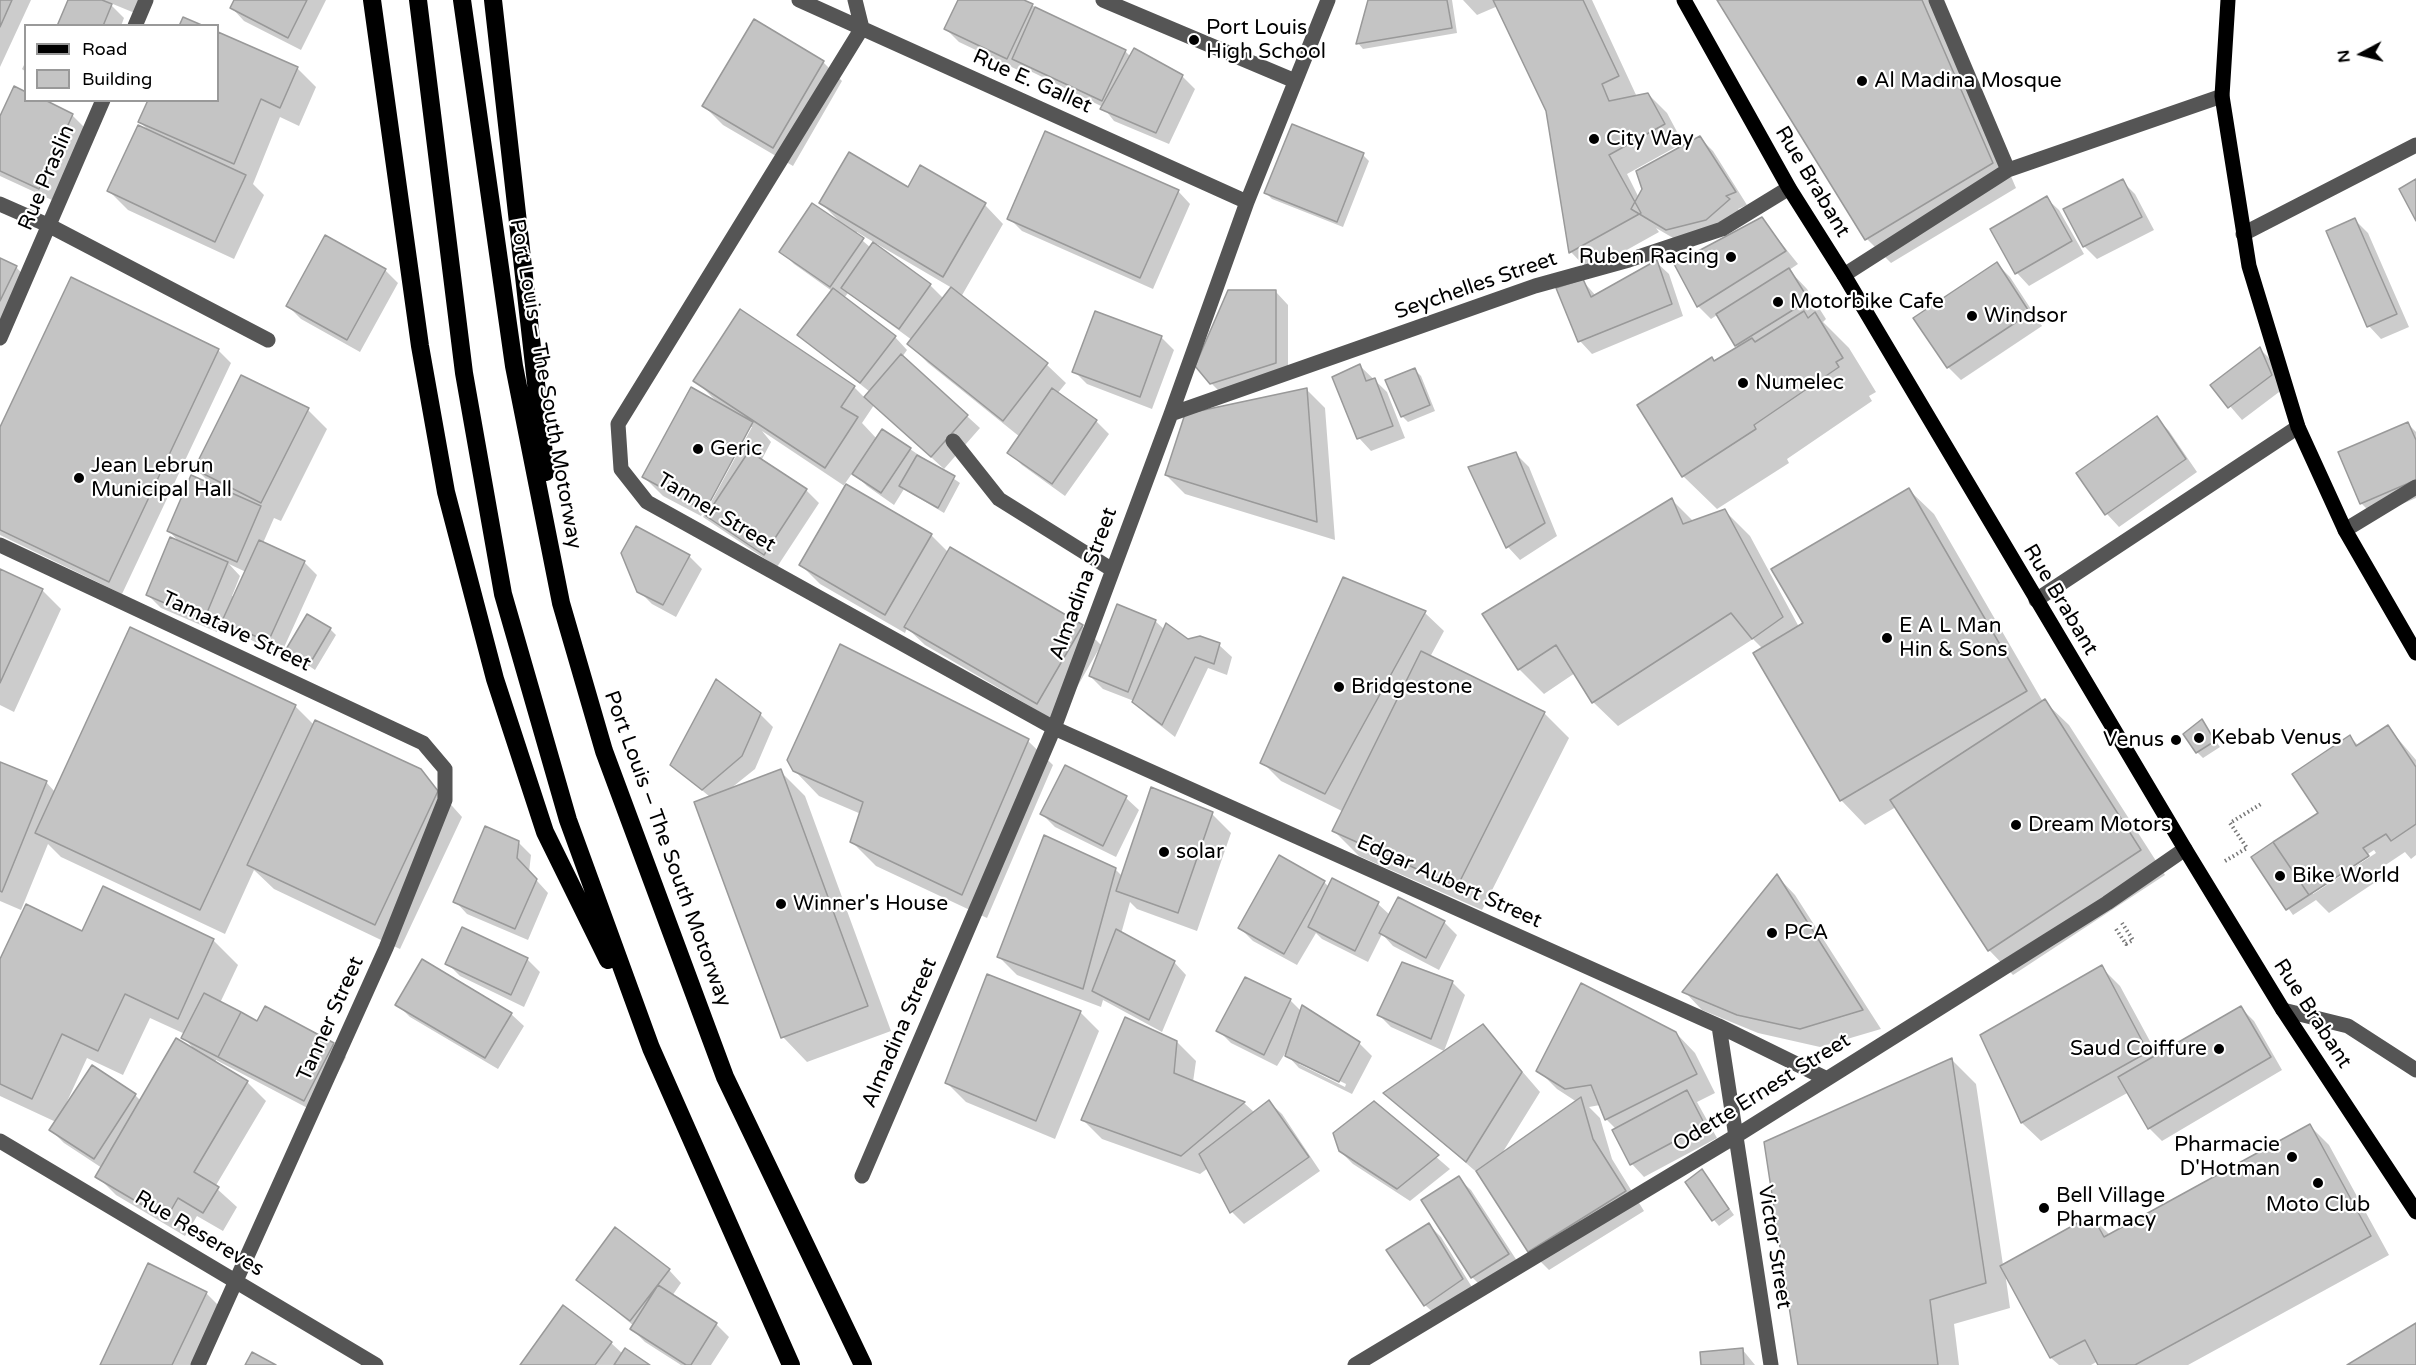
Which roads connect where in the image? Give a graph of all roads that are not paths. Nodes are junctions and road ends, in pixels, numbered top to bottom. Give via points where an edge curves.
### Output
1 (146, 0) edge
2 (372, 0) edge
3 (418, 0) edge
4 (493, 0) edge
5 (799, 0) edge
6 (855, 0) edge
7 (1103, 0) edge
8 (1328, 0) edge
9 (1684, 0) edge
10 (1936, 0) edge
11 (2228, 0) edge
12 (463, 8) edge
13 (136, 24) edge
14 (862, 28) junction
15 (1295, 81) junction
16 (2222, 96) junction
17 (103, 102) edge
18 (2416, 145) edge
19 (2008, 170) junction
20 (1789, 188) junction
21 (1247, 202) junction
22 (0, 204) edge
23 (50, 226) junction
24 (2243, 234) junction
25 (1844, 275) junction
26 (0, 338) edge
27 (268, 340) dead end
28 (1171, 414) junction
29 (2298, 427) junction
30 (953, 441) dead end
31 (2416, 487) edge
32 (2345, 530) junction
33 (0, 545) edge
34 (1111, 569) junction
35 (2036, 600) junction
36 (561, 603) junction
37 (2416, 653) edge
38 (1054, 728) junction
39 (445, 769) joint
40 (2185, 849) junction
41 (2283, 1010) junction
42 (1719, 1026) junction
43 (651, 1048) junction
44 (2416, 1070) edge
45 (1825, 1078) junction
46 (1736, 1136) junction
47 (0, 1141) edge
48 (862, 1176) dead end
49 (2412, 1194) edge
50 (2416, 1212) edge
51 (237, 1281) junction
52 (198, 1365) edge
53 (376, 1365) edge
54 (790, 1365) edge
55 (863, 1365) edge
56 (1355, 1365) edge
57 (1771, 1365) edge

1 - 13 street
2 - 43 highway via 420,346 446,492 495,680 545,832
3 - 43 highway via 464,373 503,594 567,820
4 - 36 highway
5 - 14 street, Rue E. Gallet
6 - 14 street
7 - 15 street
8 - 15 street, Almadina Street
9 - 20 main road, Rue Brabant
10 - 19 street
11 - 16 main road
12 - 36 highway, Port Louis – The South Motorway via 514,366
14 - 21 street, Rue E. Gallet
14 - 38 street, Tanner Street via 618,424 621,469 647,502
15 - 21 street, Almadina Street
16 - 19 street
16 - 24 main road
17 - 23 street, Rue Praslin
18 - 24 street
19 - 25 street
20 - 25 main road, Rue Brabant
20 - 28 street, Seychelles Street via 1722,229 1534,286
21 - 28 street, Almadina Street
22 - 23 street
23 - 26 street, Rue Praslin
23 - 27 street
24 - 29 main road
25 - 35 main road, Rue Brabant
28 - 34 street, Almadina Street
29 - 32 main road
29 - 35 street
30 - 34 street via 999,498
31 - 32 street
32 - 37 main road
33 - 39 street, Tamatave Street via 423,743
34 - 38 street, Almadina Street
35 - 40 main road, Rue Brabant
36 - 55 highway, Port Louis – The South Motorway via 604,751 725,1077
38 - 42 street, Edgar Aubert Street
38 - 48 street, Almadina Street
39 - 51 street, Tanner Street via 446,800 386,948
40 - 41 main road, Rue Brabant
40 - 45 street, Odette Ernest Street via 2107,903
41 - 44 street via 2348,1026
41 - 49 main road, Rue Brabant
42 - 45 street, Edgar Aubert Street
42 - 46 street, Victor Street
43 - 54 highway
45 - 46 street, Odette Ernest Street
46 - 56 street, Odette Ernest Street
46 - 57 street, Victor Street
47 - 51 street, Rue Resereves
49 - 50 main road, Rue Brabant
51 - 52 street, Tanner Street
51 - 53 street, Rue Resereves

